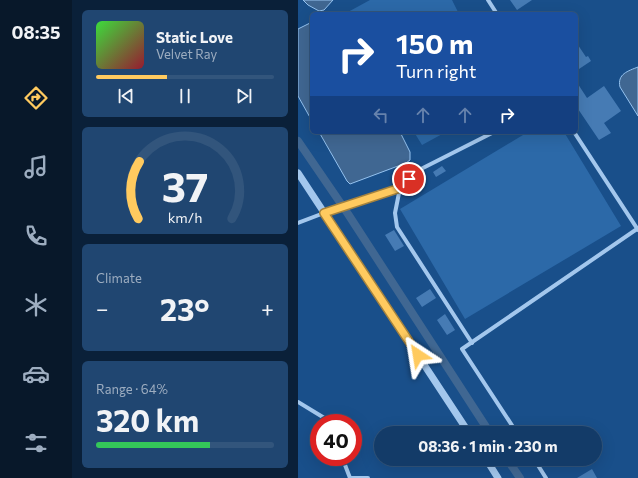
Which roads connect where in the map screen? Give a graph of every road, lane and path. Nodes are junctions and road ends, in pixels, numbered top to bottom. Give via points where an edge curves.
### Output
1 (488, 0) edge
2 (496, 12) edge
3 (490, 134) edge
4 (575, 134) edge
5 (298, 173) edge
6 (400, 188) junction
7 (324, 213) junction
8 (638, 219) edge
9 (633, 222) junction
10 (298, 223) edge
11 (638, 230) edge
12 (472, 343) junction
13 (298, 402) edge
14 (318, 414) edge
15 (464, 426) edge
16 (512, 426) edge
17 (345, 466) edge
18 (490, 466) edge
19 (538, 466) edge
20 (368, 478) edge
21 (498, 478) edge
22 (546, 478) edge

1 - 2 street
3 - 6 street via 419,170
4 - 9 street
5 - 7 street
6 - 7 street
6 - 12 street via 395,213 397,227
7 - 10 street
7 - 15 street
8 - 9 street
9 - 11 street
11 - 12 street
12 - 16 street via 462,349
13 - 14 street
17 - 20 street via 350,478
18 - 21 street
19 - 22 street

